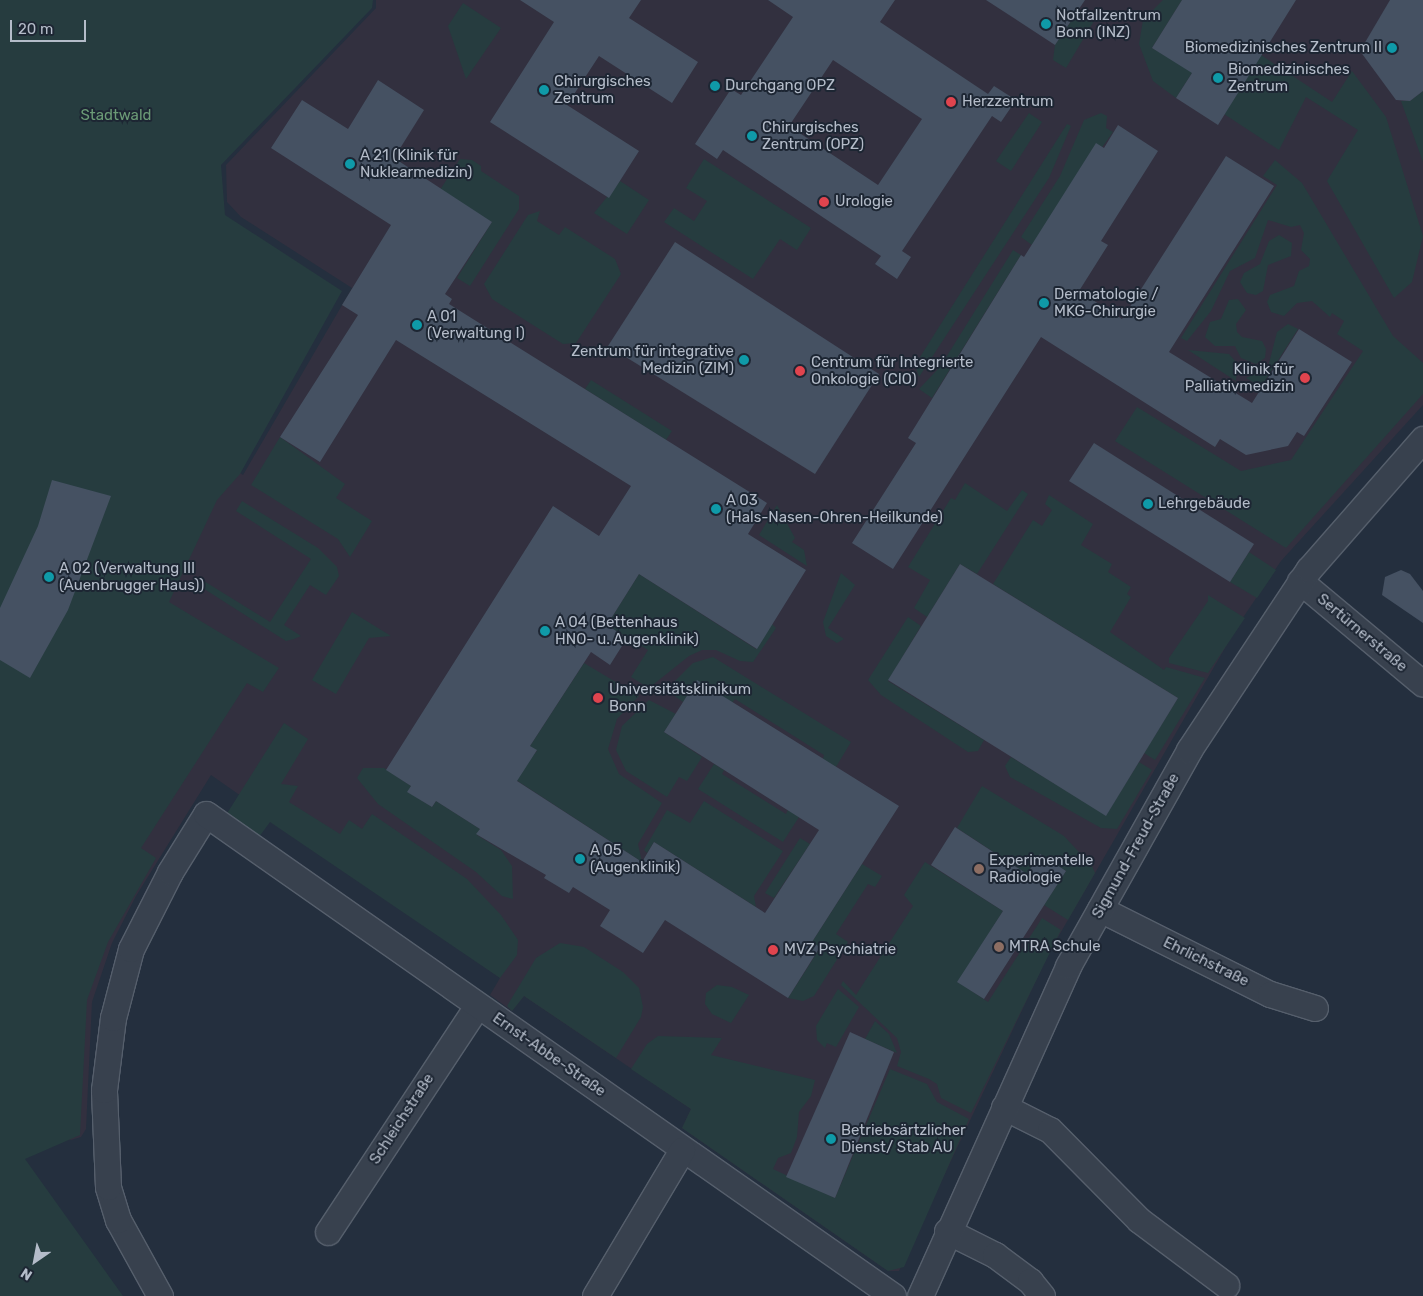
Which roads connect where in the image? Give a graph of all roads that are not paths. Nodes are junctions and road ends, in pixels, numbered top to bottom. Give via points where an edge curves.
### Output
1 (1423, 439) edge
2 (1300, 581) junction
3 (1423, 684) edge
4 (1100, 909) junction
5 (477, 1006) junction
6 (1315, 1008) dead end
7 (1004, 1107) junction
8 (682, 1150) junction
9 (947, 1231) junction
10 (328, 1232) dead end
11 (1226, 1285) dead end
12 (160, 1296) edge
13 (595, 1296) edge
14 (893, 1296) edge
15 (920, 1296) edge
16 (1042, 1296) edge

1 - 2 street, Sigmund-Freud-Straße
2 - 3 street, Sertürnerstraße
2 - 4 street, Sigmund-Freud-Straße via 1189,750
4 - 6 street, Ehrlichstraße via 1270,994
4 - 7 street, Sigmund-Freud-Straße via 1068,966
5 - 8 street, Ernst-Abbe-Straße
5 - 10 street, Schleichstraße
5 - 12 street, Ernst-Abbe-Straße via 206,814 170,872 131,950 118,994 104,1090 108,1187 118,1220
7 - 9 street, Sigmund-Freud-Straße
7 - 11 street via 1050,1130 1139,1220
8 - 13 street
8 - 14 street, Ernst-Abbe-Straße
9 - 15 street, Sigmund-Freud-Straße
9 - 16 street via 995,1255 1030,1281

